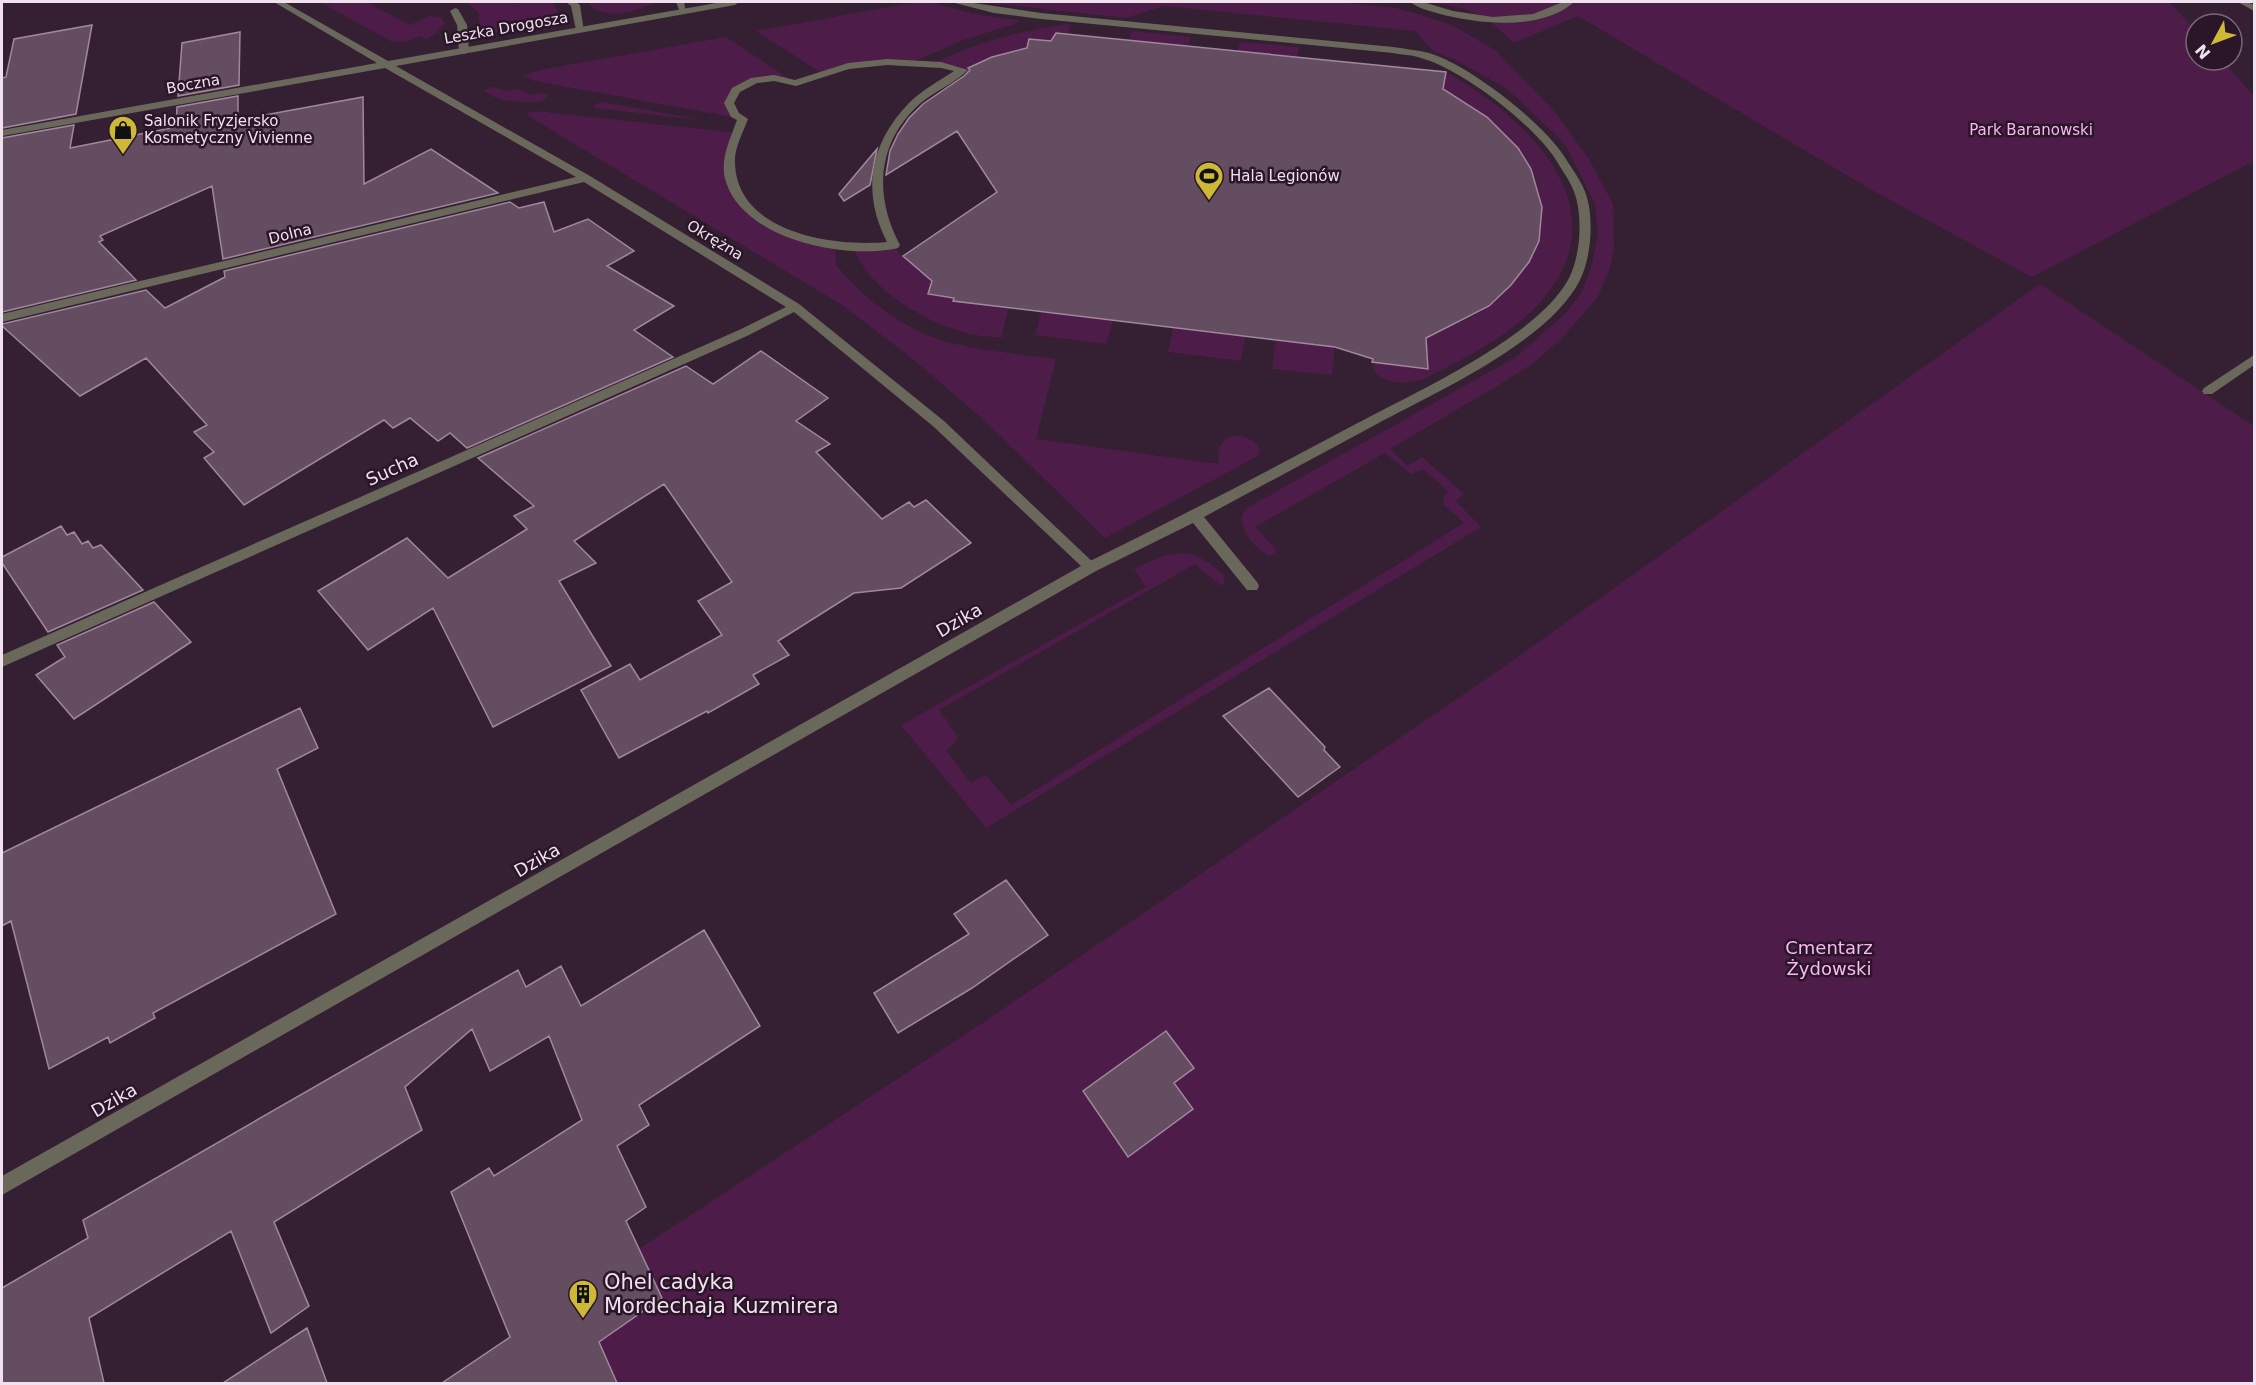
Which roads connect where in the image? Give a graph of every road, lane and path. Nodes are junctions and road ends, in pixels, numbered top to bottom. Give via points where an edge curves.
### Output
1 (278, 2) edge
2 (570, 2) edge
3 (735, 2) edge
4 (956, 2) edge
5 (1415, 2) edge
6 (1569, 2) edge
7 (2242, 2) edge
8 (681, 6) edge
9 (2254, 8) edge
10 (454, 11) dead end
11 (581, 30) junction
12 (464, 51) junction
13 (389, 64) junction
14 (2, 133) edge
15 (586, 178) junction
16 (835, 245) joint
17 (795, 307) junction
18 (2, 318) edge
19 (2254, 359) edge
20 (2208, 392) dead end
21 (1195, 516) junction
22 (1091, 567) junction
23 (1252, 586) dead end
24 (2, 661) edge
25 (2, 1186) edge

1 - 13 street, Okrężna
2 - 11 street
3 - 8 street, Leszka Drogosza
4 - 21 street, Dzika via 1041,16 1427,56 1467,75 1527,121 1554,149 1579,189 1585,224 1584,255 1574,280 1557,304 1521,335 1472,368
5 - 6 street via 1436,11 1489,21 1533,17 1558,10
7 - 9 street
8 - 11 street, Leszka Drogosza
10 - 12 street via 462,25
11 - 12 street, Leszka Drogosza
12 - 13 street, Leszka Drogosza
13 - 14 street, Boczna
13 - 15 street, Okrężna
15 - 17 street, Okrężna
15 - 18 street, Dolna
16 - 16 street via 894,245 879,215 876,198 876,178 885,145 913,105 963,70 913,62 863,64 796,83 774,78 755,80 730,97 731,108 743,119 729,165 738,197 778,230 814,243
17 - 22 street, Okrężna via 939,424
17 - 24 street, Sucha
19 - 20 street
21 - 22 street, Dzika
21 - 23 street
22 - 25 street, Dzika

